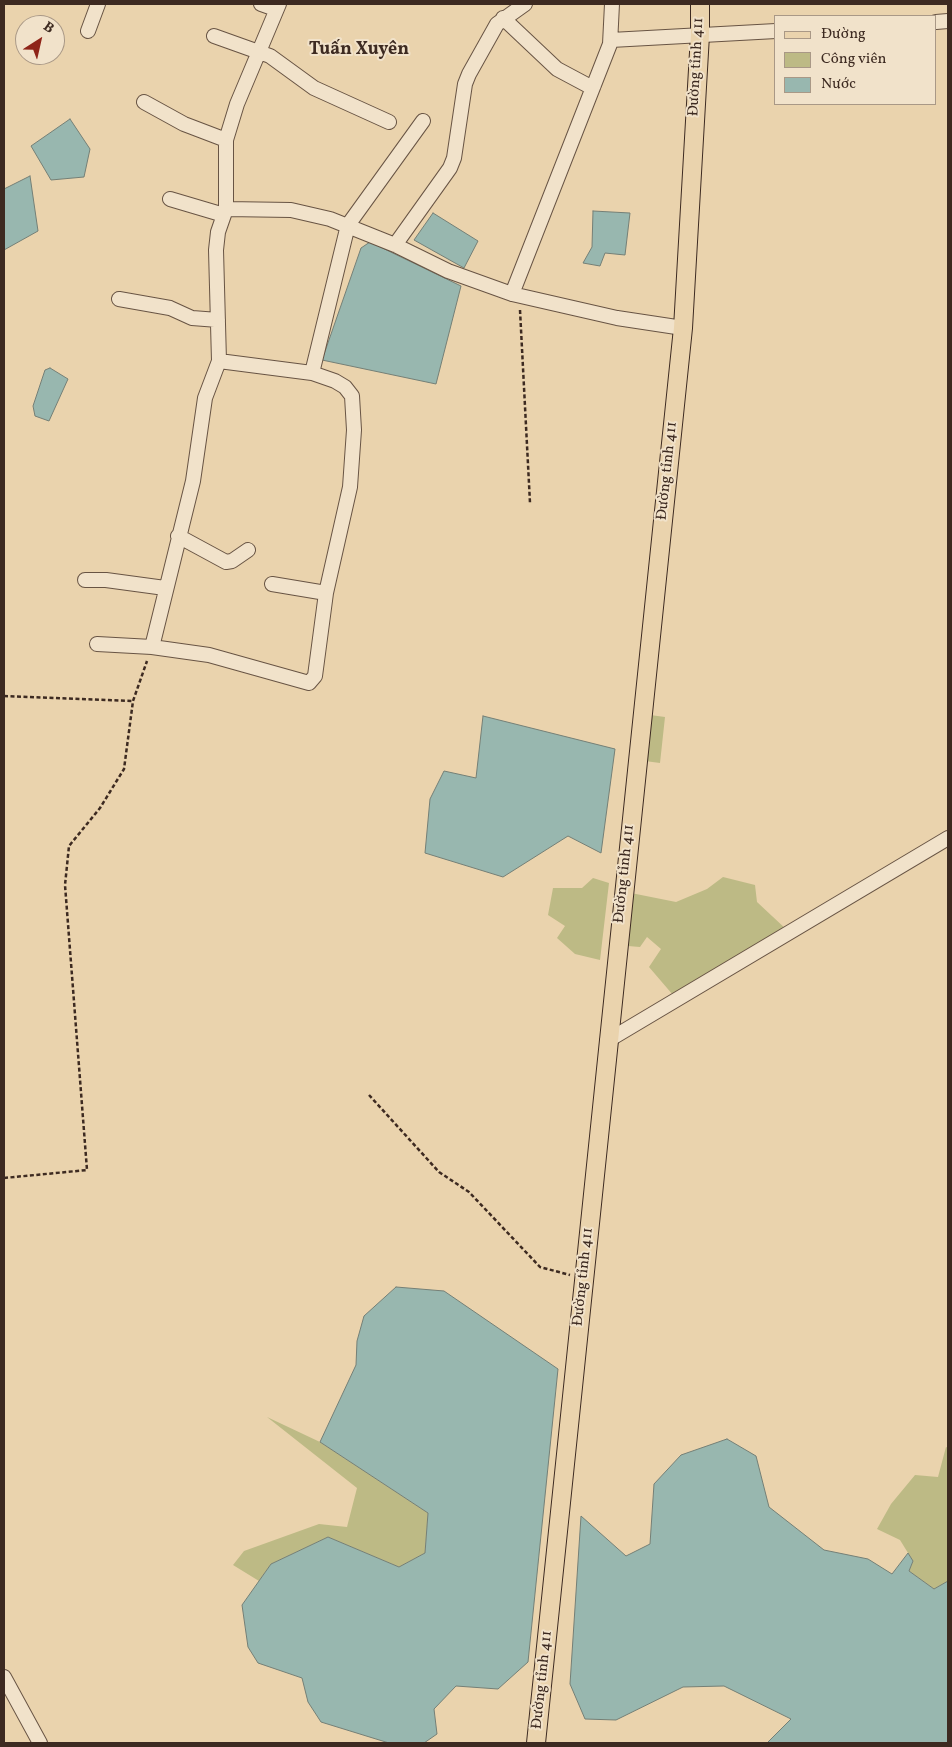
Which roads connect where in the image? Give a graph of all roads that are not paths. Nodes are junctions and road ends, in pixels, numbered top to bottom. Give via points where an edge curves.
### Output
1 (98, 4) edge
2 (261, 4) edge
3 (525, 4) edge
4 (612, 4) edge
5 (700, 4) edge
6 (277, 7) edge
7 (503, 18) junction
8 (774, 30) edge
9 (88, 31) dead end
10 (700, 35) junction
11 (214, 36) dead end
12 (611, 40) junction
13 (260, 52) junction
14 (594, 86) junction
15 (144, 102) dead end
16 (423, 121) dead end
17 (390, 122) dead end
18 (226, 140) junction
19 (170, 199) dead end
20 (225, 212) junction
21 (348, 225) junction
22 (395, 246) junction
23 (516, 295) junction
24 (119, 299) dead end
25 (218, 320) junction
26 (683, 328) junction
27 (219, 361) junction
28 (312, 373) junction
29 (178, 536) junction
30 (248, 550) dead end
31 (85, 580) dead end
32 (272, 584) dead end
33 (165, 588) junction
34 (326, 593) junction
35 (97, 644) dead end
36 (152, 647) junction
37 (948, 838) edge
38 (607, 1041) junction
39 (4, 1677) edge
40 (40, 1743) edge
41 (536, 1743) edge

1 - 9 street
2 - 6 street
3 - 7 street
4 - 12 street
5 - 10 main road, Đường tỉnh 411
6 - 13 street
7 - 14 street via 556,69
7 - 22 street via 466,84 450,168
8 - 10 street
10 - 12 street
10 - 26 main road, Đường tỉnh 411
11 - 13 street
12 - 14 street
13 - 17 street via 314,88
13 - 18 street via 237,104
14 - 23 street
15 - 18 street via 184,124
16 - 21 street
18 - 20 street
19 - 20 street
20 - 21 street via 291,210
20 - 25 street via 216,250
21 - 22 street
21 - 28 street
22 - 23 street via 448,271
23 - 26 street via 617,318
24 - 25 street via 170,308 192,318
25 - 27 street
26 - 38 main road, Đường tỉnh 411
27 - 28 street
27 - 29 street via 205,398 193,481
28 - 34 street via 335,381 352,396 354,430 350,486
29 - 30 street via 226,562
29 - 33 street
31 - 33 street
32 - 34 street
33 - 36 street
34 - 36 street via 315,676 309,683 209,655
35 - 36 street
37 - 38 street
38 - 41 main road, Đường tỉnh 411
39 - 40 street

